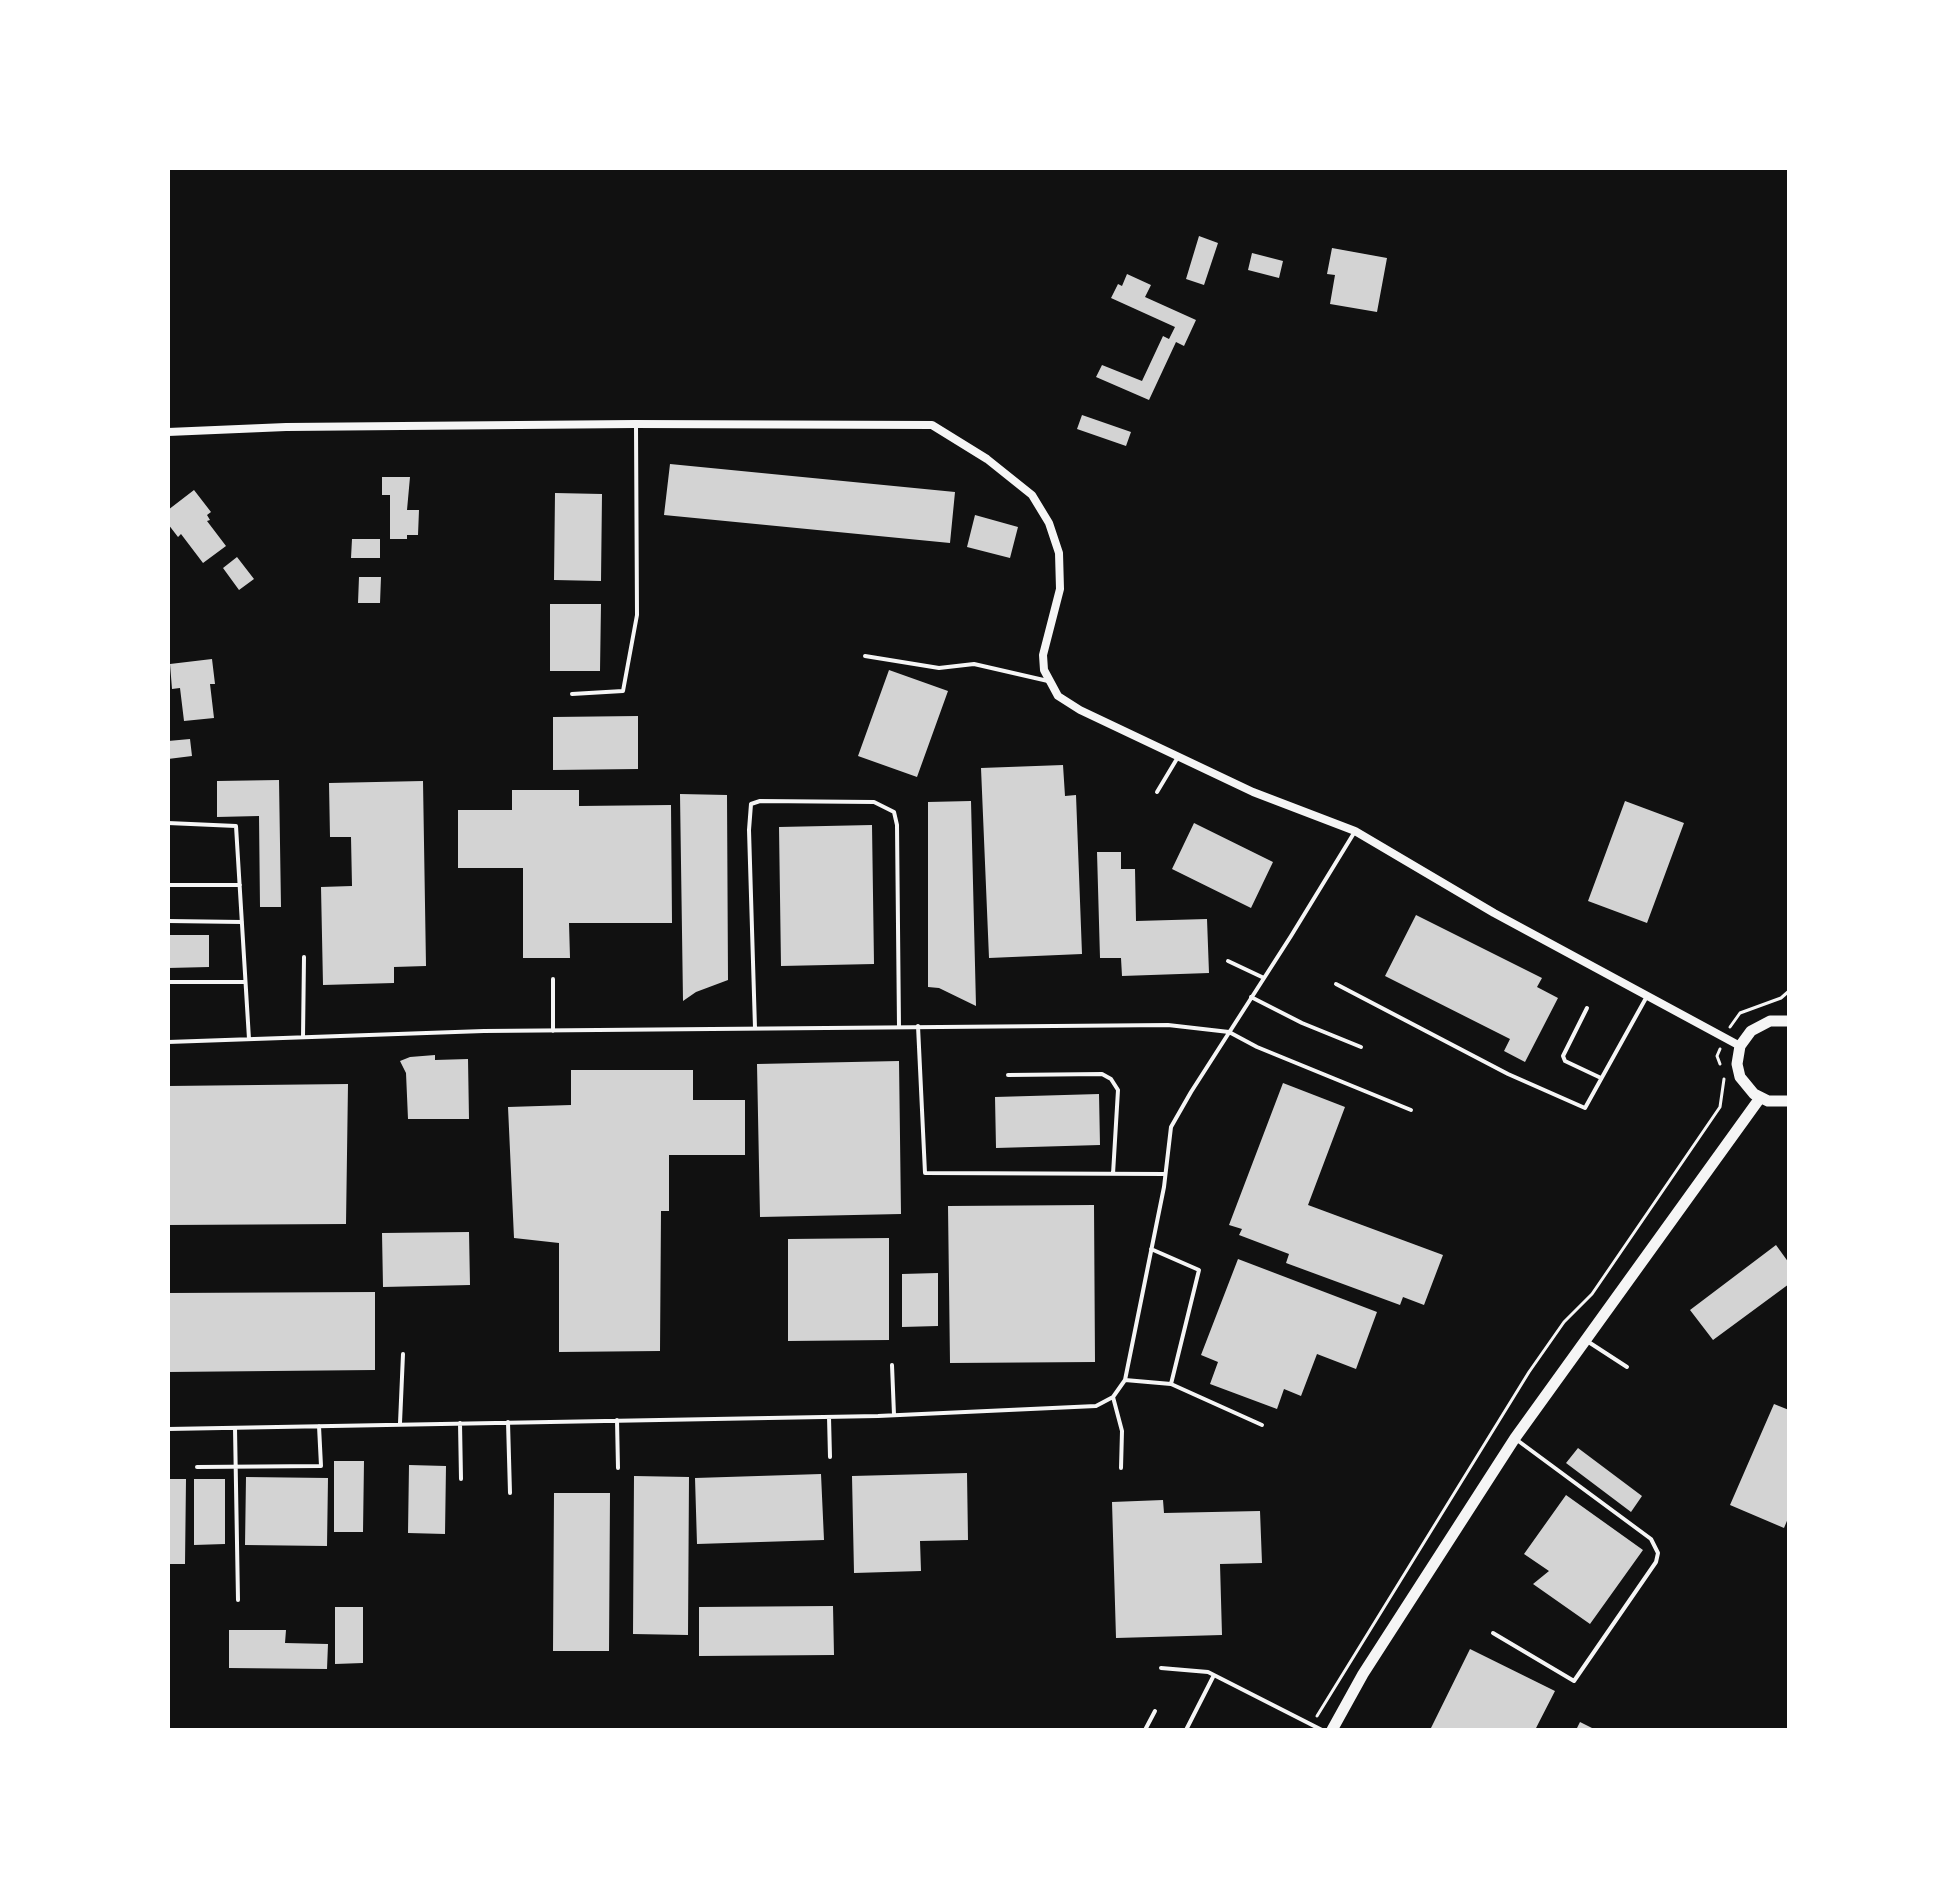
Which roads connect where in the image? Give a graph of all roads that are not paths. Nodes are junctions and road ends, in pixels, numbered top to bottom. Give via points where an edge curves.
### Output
1 (635, 424) junction
2 (168, 432) edge
3 (865, 656) dead end
4 (1050, 681) junction
5 (572, 694) dead end
6 (1178, 757) junction
7 (1157, 792) dead end
8 (168, 823) edge
9 (1355, 831) junction
10 (168, 885) edge
11 (240, 885) junction
12 (168, 921) edge
13 (242, 922) junction
14 (304, 957) dead end
15 (1228, 961) dead end
16 (1264, 978) junction
17 (553, 979) dead end
18 (168, 982) edge
19 (245, 982) junction
20 (1336, 984) dead end
21 (1647, 996) junction
22 (1251, 997) junction
23 (1587, 1008) dead end
24 (1789, 1021) edge
25 (918, 1026) junction
26 (899, 1027) junction
27 (755, 1028) junction
28 (553, 1031) junction
29 (1229, 1032) junction
30 (303, 1037) junction
31 (249, 1039) junction
32 (168, 1042) edge
33 (1740, 1046) junction
34 (1361, 1047) dead end
35 (1008, 1075) dead end
36 (1601, 1078) junction
37 (1760, 1098) junction
38 (1789, 1101) edge
39 (1411, 1110) dead end
40 (1113, 1174) junction
41 (1165, 1174) junction
42 (1151, 1249) junction
43 (1585, 1340) junction
44 (403, 1354) dead end
45 (892, 1365) dead end
46 (1627, 1367) dead end
47 (1125, 1380) junction
48 (1171, 1384) junction
49 (1113, 1397) junction
50 (894, 1416) junction
51 (829, 1417) junction
52 (617, 1420) junction
53 (508, 1422) junction
54 (460, 1423) junction
55 (400, 1424) junction
56 (1262, 1425) dead end
57 (319, 1426) junction
58 (235, 1428) junction
59 (168, 1429) edge
60 (1515, 1438) junction
61 (830, 1457) dead end
62 (235, 1466) junction
63 (197, 1467) dead end
64 (618, 1468) dead end
65 (1121, 1468) dead end
66 (461, 1479) dead end
67 (510, 1493) dead end
68 (238, 1600) dead end
69 (1493, 1633) dead end
70 (1161, 1668) dead end
71 (1214, 1675) junction
72 (1155, 1711) dead end
73 (1145, 1730) edge
74 (1186, 1730) edge
75 (1322, 1730) edge
76 (1332, 1730) edge

1 - 2 street
1 - 4 street via 932,425 987,459 1032,495 1059,553 1060,589 1043,655
1 - 5 lane via 637,615 623,691
3 - 4 lane via 939,668 974,664
4 - 6 street via 1058,696 1080,710
6 - 7 lane
6 - 9 street
8 - 11 lane via 236,826
9 - 16 lane
9 - 21 street
10 - 11 lane
11 - 13 lane
12 - 13 lane
13 - 19 lane
14 - 30 lane
15 - 16 lane
16 - 22 lane
17 - 28 lane
18 - 19 lane
19 - 31 lane
20 - 36 lane via 1585,1108
21 - 33 street
21 - 36 lane
22 - 29 lane
22 - 34 lane
23 - 36 lane via 1563,1056
24 - 33 main road via 1760,1024
25 - 26 lane
25 - 29 lane via 1168,1025
25 - 40 lane via 925,1173
26 - 27 lane
26 - 27 lane via 894,812 874,802 760,801 751,804 749,830
27 - 28 lane
28 - 30 lane
29 - 39 lane
29 - 41 lane via 1171,1127
30 - 31 lane
31 - 32 lane
33 - 37 main road via 1740,1077
35 - 40 lane via 1102,1074 1111,1079 1118,1090
37 - 38 main road
37 - 43 main road
40 - 41 lane
41 - 42 lane
42 - 47 lane
42 - 48 lane via 1199,1270
43 - 46 lane
43 - 60 main road
44 - 55 lane
45 - 50 lane
47 - 48 lane
47 - 49 lane
48 - 56 lane
49 - 50 lane via 1072,1409
49 - 65 lane via 1122,1431
50 - 51 lane
51 - 52 lane
51 - 61 lane
52 - 53 lane
52 - 64 lane
53 - 54 lane
53 - 67 lane
54 - 55 lane
54 - 66 lane
55 - 57 lane
57 - 58 lane
57 - 62 lane via 321,1466
58 - 59 lane
58 - 62 lane
60 - 69 lane via 1651,1539 1658,1553 1574,1681
60 - 76 main road
62 - 63 lane
62 - 68 lane
70 - 71 lane
71 - 74 lane
71 - 75 lane
72 - 73 lane

